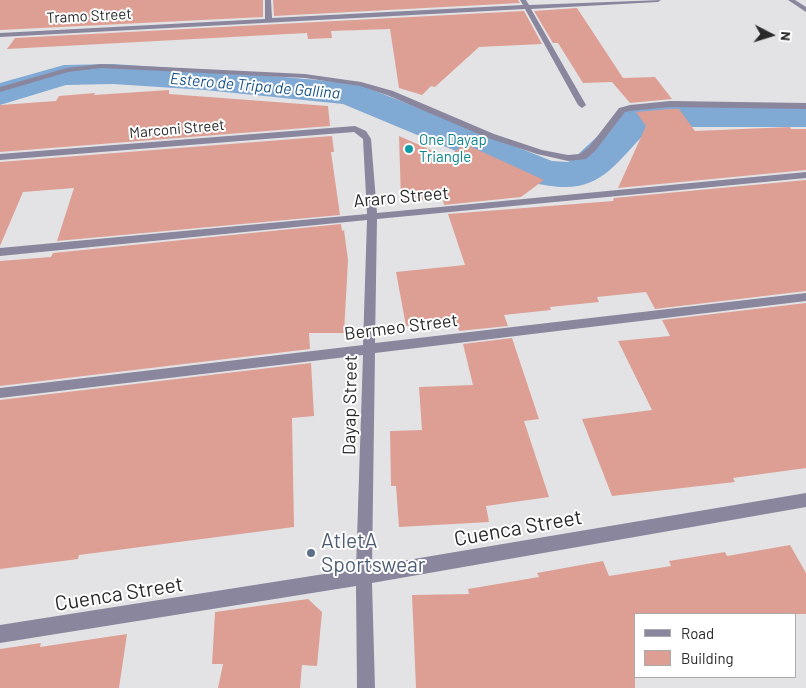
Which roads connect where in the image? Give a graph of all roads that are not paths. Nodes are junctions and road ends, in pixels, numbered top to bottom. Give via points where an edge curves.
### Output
1 (268, 0) edge
2 (658, 0) edge
3 (791, 0) edge
4 (525, 3) edge
5 (806, 10) edge
6 (268, 20) junction
7 (0, 35) edge
8 (0, 90) edge
9 (582, 105) dead end
10 (806, 106) edge
11 (355, 128) joint
12 (0, 156) edge
13 (806, 175) edge
14 (372, 216) junction
15 (0, 252) edge
16 (806, 297) edge
17 (370, 350) junction
18 (0, 393) edge
19 (806, 500) edge
20 (364, 576) junction
21 (0, 634) edge
22 (366, 688) edge

1 - 6 street
2 - 4 street, Tramo Street
3 - 5 street
4 - 6 street, Tramo Street
4 - 9 street
6 - 7 street, Tramo Street
8 - 10 street via 67,70 101,66 305,76 361,84 390,93 491,136 568,158 583,156 592,149 622,110 630,108 670,104
11 - 12 street, Marconi Street
11 - 14 street, Dayap Street via 363,132 366,139
13 - 14 street, Araro Street
14 - 15 street, Araro Street
14 - 17 street, Dayap Street
16 - 17 street, Bermeo Street
17 - 18 street, Bermeo Street
17 - 20 street, Dayap Street
19 - 20 street, Cuenca Street
20 - 21 street, Cuenca Street
20 - 22 street, Dayap Street

